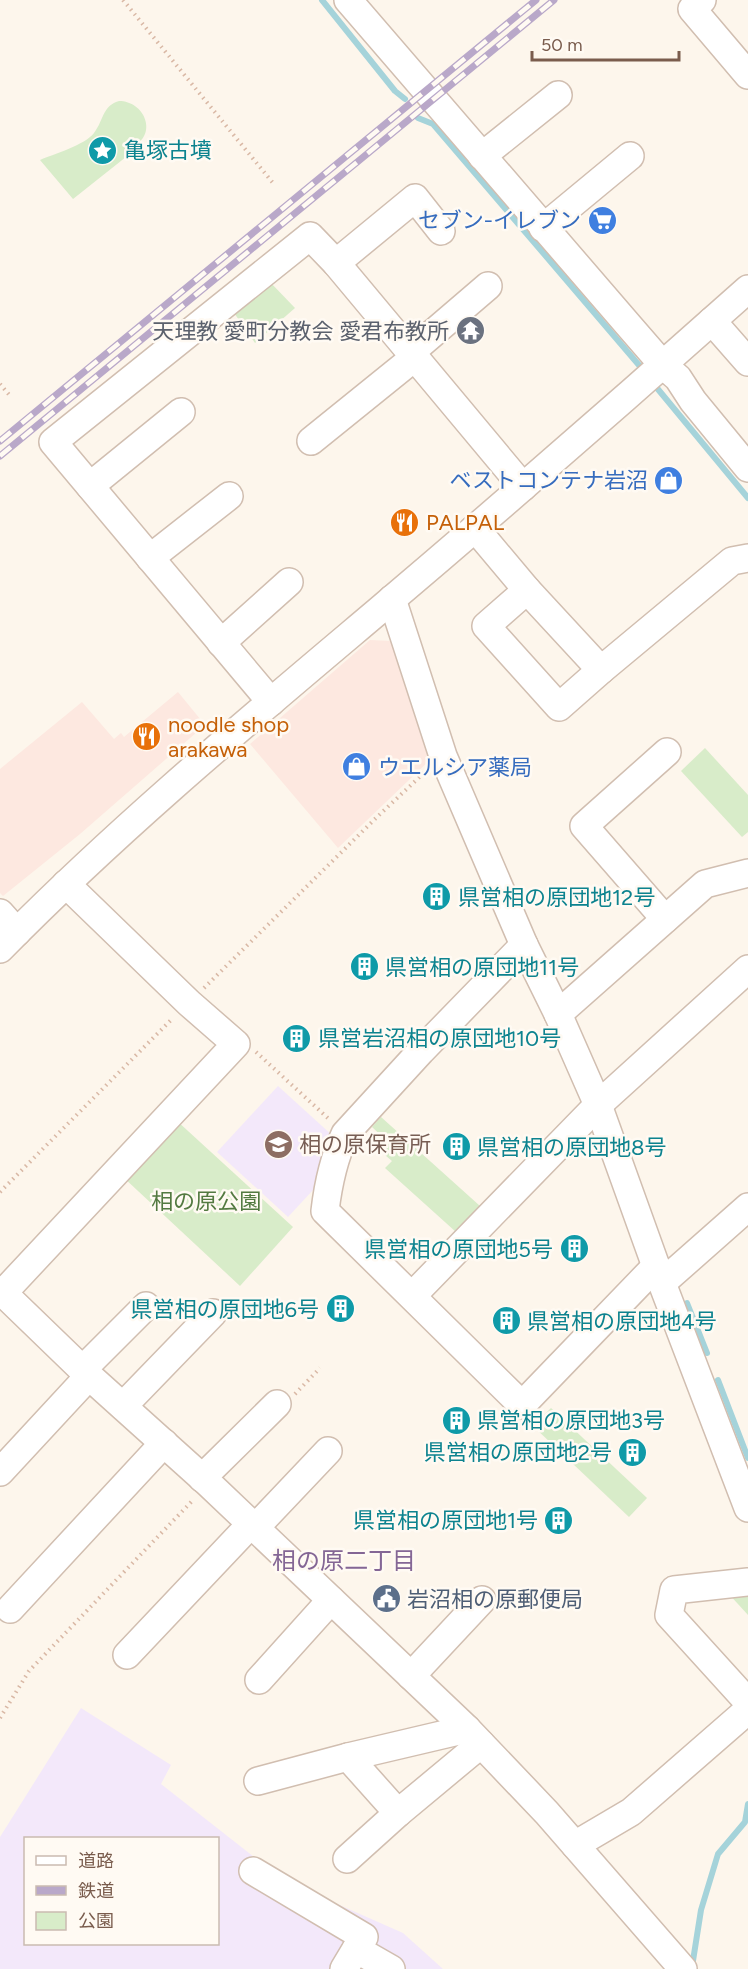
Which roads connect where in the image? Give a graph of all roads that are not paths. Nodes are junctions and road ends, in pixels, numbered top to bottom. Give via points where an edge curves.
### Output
1 (348, 0) edge
2 (702, 0) edge
3 (748, 75) edge
4 (558, 95) dead end
5 (482, 156) junction
6 (630, 156) dead end
7 (543, 228) junction
8 (441, 231) dead end
9 (336, 263) junction
10 (488, 286) dead end
11 (748, 289) edge
12 (712, 321) junction
13 (413, 355) junction
14 (748, 362) edge
15 (655, 373) junction
16 (181, 412) dead end
17 (311, 441) dead end
18 (745, 457) edge
19 (90, 486) junction
20 (523, 487) junction
21 (229, 496) dead end
22 (475, 528) junction
23 (150, 558) junction
24 (748, 558) edge
25 (289, 582) dead end
26 (527, 590) junction
27 (392, 599) junction
28 (221, 643) junction
29 (601, 670) junction
30 (271, 702) junction
31 (667, 752) dead end
32 (748, 873) edge
33 (66, 884) junction
34 (665, 919) junction
35 (6, 932) edge
36 (524, 945) junction
37 (748, 969) edge
38 (558, 1014) junction
39 (598, 1105) junction
40 (748, 1207) edge
41 (659, 1275) junction
42 (2, 1291) edge
43 (412, 1296) junction
44 (146, 1306) dead end
45 (213, 1313) dead end
46 (86, 1373) junction
47 (277, 1404) dead end
48 (123, 1406) junction
49 (164, 1443) junction
50 (328, 1451) dead end
51 (0, 1472) edge
52 (205, 1480) junction
53 (748, 1508) edge
54 (252, 1527) junction
55 (748, 1582) edge
56 (331, 1600) junction
57 (482, 1600) dead end
58 (10, 1610) dead end
59 (127, 1655) dead end
60 (411, 1676) junction
61 (259, 1680) dead end
62 (748, 1702) edge
63 (748, 1710) edge
64 (474, 1737) junction
65 (348, 1757) junction
66 (258, 1781) dead end
67 (398, 1813) junction
68 (574, 1845) junction
69 (347, 1859) dead end
70 (253, 1871) dead end
71 (350, 1959) edge
72 (391, 1969) edge
73 (684, 1969) edge

1 - 5 street
2 - 3 street via 692,9
4 - 5 street
5 - 7 street
6 - 7 street
7 - 15 street
8 - 9 street via 415,198
9 - 13 street
9 - 19 street via 310,236 53,442
10 - 13 street
11 - 12 street
12 - 14 street
12 - 15 street
13 - 17 street
13 - 20 street
15 - 18 street via 678,378 693,401
15 - 20 street
16 - 19 street
19 - 23 street
20 - 22 street
21 - 23 street
22 - 26 street
22 - 27 street
23 - 28 street
24 - 29 street via 732,561
25 - 28 street
26 - 29 street
26 - 29 street via 486,626 559,707
27 - 30 street
27 - 36 street via 443,756
28 - 30 street
30 - 33 street
31 - 34 street via 584,826
32 - 34 street via 705,884
33 - 35 street
33 - 42 street via 237,1044
34 - 38 street
36 - 38 street
36 - 43 street via 345,1134 339,1148 325,1211
37 - 39 street
38 - 39 street
39 - 41 street
39 - 43 street
40 - 41 street
41 - 43 street via 522,1405
41 - 53 street
42 - 46 street
44 - 46 street
45 - 48 street
46 - 48 street
46 - 51 street
47 - 52 street
48 - 49 street
49 - 52 street
49 - 58 street
50 - 54 street
52 - 54 street
54 - 56 street
54 - 59 street
55 - 62 street via 674,1590 669,1615
56 - 60 street
56 - 61 street
57 - 60 street
60 - 64 street
63 - 68 street via 631,1812
64 - 65 street
64 - 67 street
64 - 68 street
65 - 66 street
65 - 67 street
67 - 69 street
68 - 73 street
70 - 71 street via 364,1937
71 - 72 street

